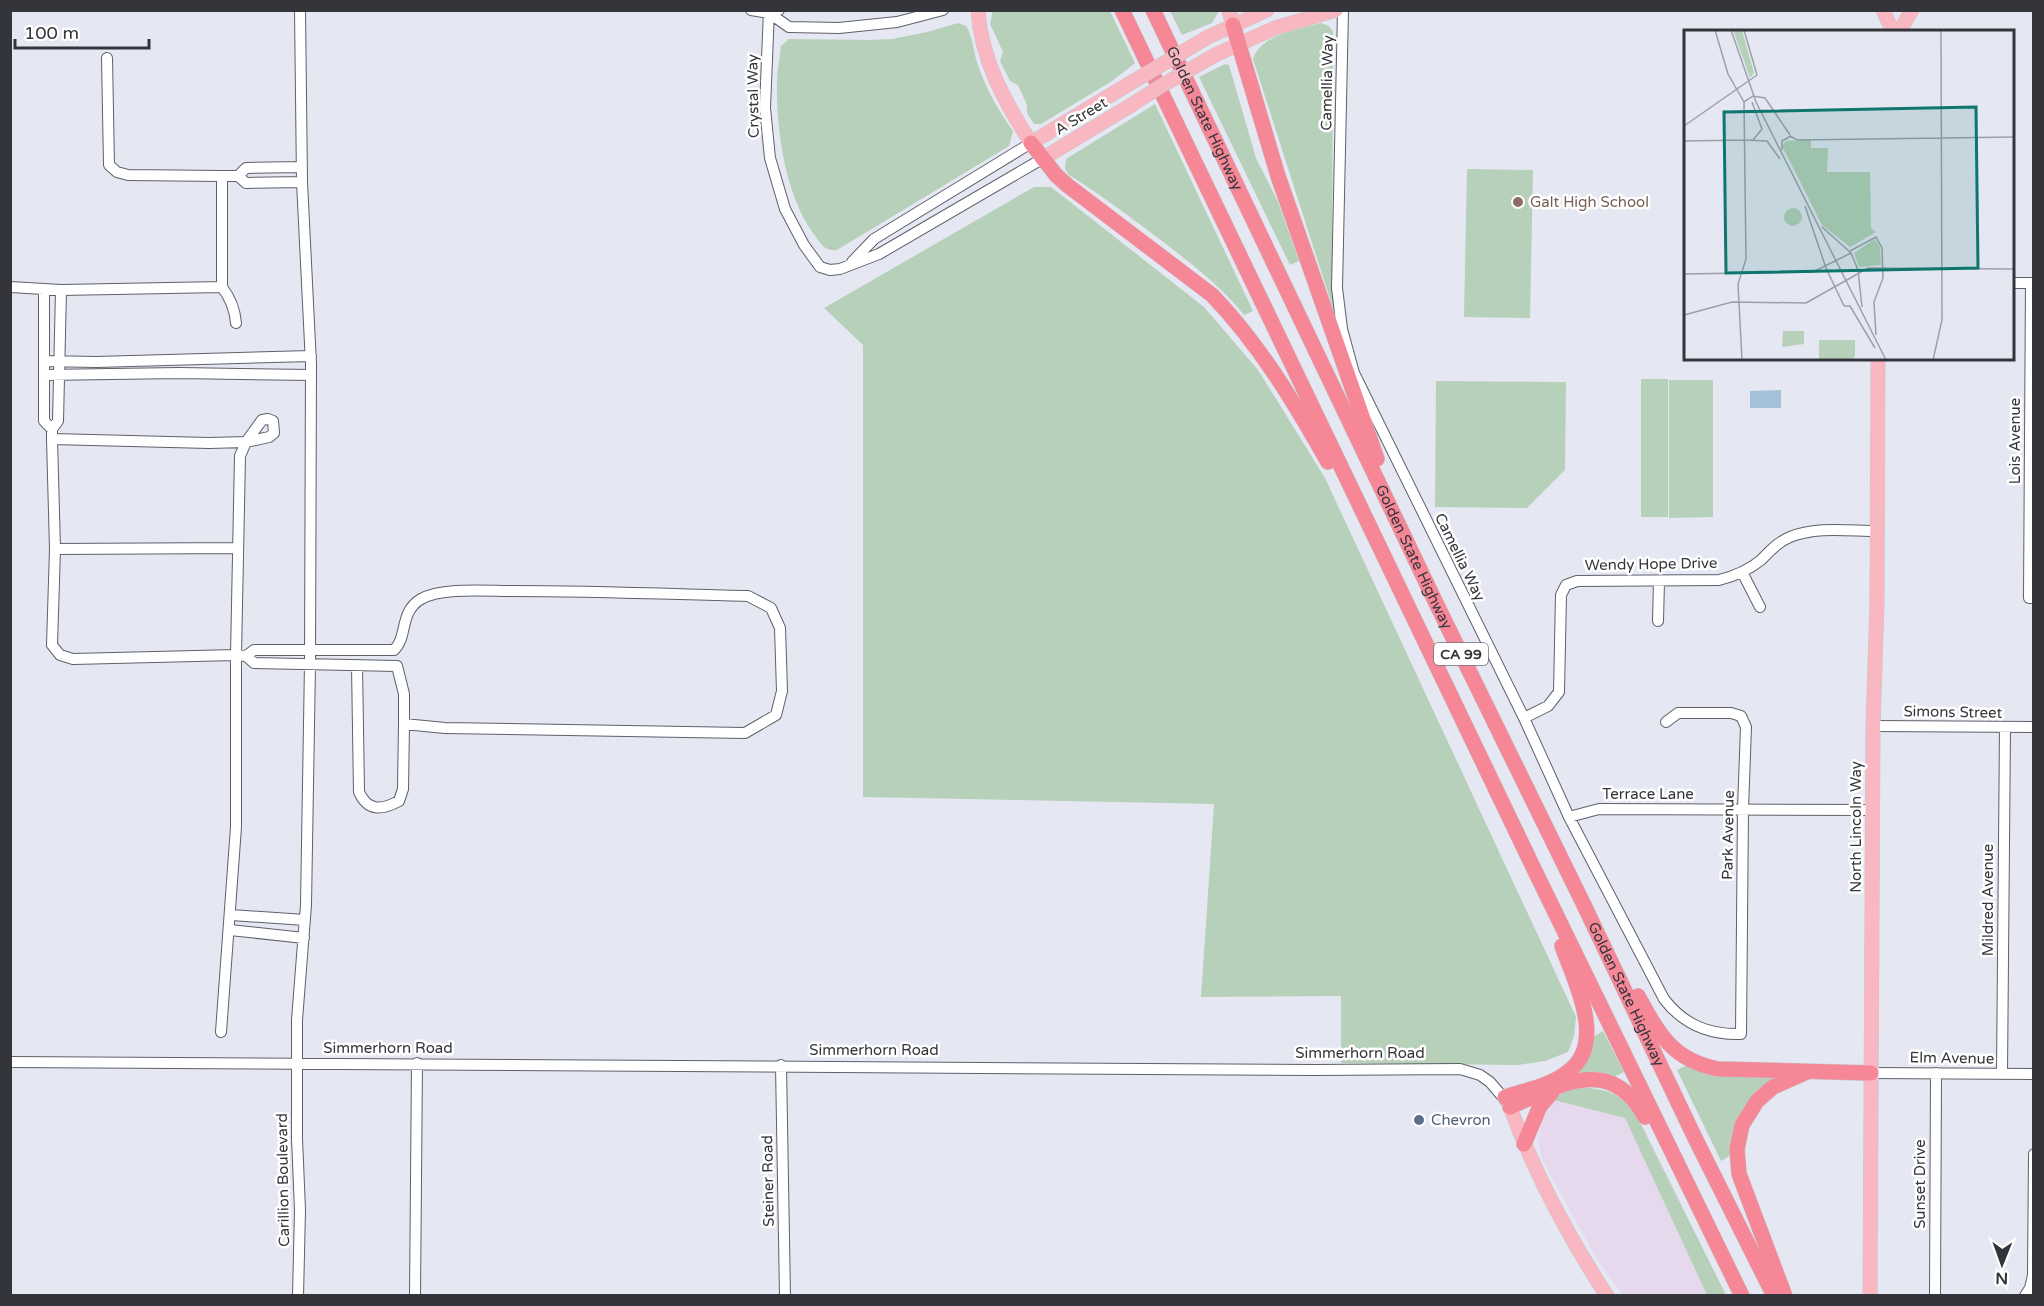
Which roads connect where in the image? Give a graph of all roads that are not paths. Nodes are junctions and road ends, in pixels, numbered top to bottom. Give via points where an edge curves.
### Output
1 (300, 10) edge
2 (751, 10) edge
3 (943, 10) edge
4 (978, 10) edge
5 (1122, 10) edge
6 (1153, 10) edge
7 (1267, 10) edge
8 (1336, 10) edge
9 (1343, 10) edge
10 (1883, 10) edge
11 (1912, 10) edge
12 (772, 11) edge
13 (1231, 18) edge
14 (1892, 30) edge
15 (1900, 30) edge
16 (1238, 44) junction
17 (107, 58) dead end
18 (1031, 143) junction
19 (1042, 159) junction
20 (302, 167) junction
21 (222, 176) junction
22 (238, 176) junction
23 (302, 182) junction
24 (850, 265) junction
25 (830, 270) joint
26 (2014, 283) edge
27 (2032, 283) edge
28 (10, 287) edge
29 (222, 287) junction
30 (44, 289) junction
31 (61, 290) junction
32 (236, 323) dead end
33 (311, 356) junction
34 (1878, 360) edge
35 (44, 361) junction
36 (58, 361) junction
37 (44, 375) junction
38 (58, 375) junction
39 (311, 375) junction
40 (52, 434) junction
41 (1878, 531) junction
42 (1403, 532) junction
43 (238, 548) junction
44 (55, 549) junction
45 (1390, 568) junction
46 (1742, 572) junction
47 (1659, 581) junction
48 (2031, 598) edge
49 (1760, 607) dead end
50 (1658, 621) dead end
51 (310, 650) junction
52 (241, 655) junction
53 (310, 664) junction
54 (357, 665) junction
55 (1524, 718) junction
56 (1666, 722) dead end
57 (404, 724) junction
58 (1873, 726) junction
59 (2005, 727) junction
60 (2034, 727) edge
61 (1743, 809) junction
62 (1873, 810) junction
63 (1569, 816) junction
64 (1534, 869) junction
65 (1582, 901) junction
66 (231, 915) junction
67 (305, 920) junction
68 (230, 930) junction
69 (304, 938) junction
70 (221, 1032) dead end
71 (1741, 1034) joint
72 (10, 1062) edge
73 (417, 1064) junction
74 (298, 1065) junction
75 (781, 1065) junction
76 (1809, 1072) junction
77 (1871, 1073) junction
78 (1936, 1073) junction
79 (2002, 1074) junction
80 (2034, 1074) edge
81 (1556, 1088) junction
82 (1507, 1102) junction
83 (1524, 1144) junction
84 (2034, 1154) edge
85 (1686, 1182) junction
86 (298, 1296) edge
87 (414, 1296) edge
88 (785, 1296) edge
89 (1607, 1296) edge
90 (1742, 1296) edge
91 (1774, 1296) edge
92 (1785, 1296) edge
93 (1870, 1296) edge
94 (1935, 1296) edge
95 (2025, 1296) edge

1 - 20 street, Carillion Boulevard
2 - 12 street
3 - 12 street via 897,22 839,28 789,27
4 - 18 main road via 982,39 998,88
5 - 45 highway, Golden State Highway / CA 99
6 - 42 highway, Golden State Highway / CA 99
7 - 13 main road, A Street
8 - 16 main road, A Street via 1298,20
9 - 55 street, Camellia Way via 1337,288 1347,351 1363,395
10 - 14 main road
11 - 15 main road
12 - 25 street, Crystal Way via 765,108 770,158 790,218 812,259
13 - 16 highway
13 - 18 main road, A Street, bridge via 1208,37
16 - 19 main road, A Street, bridge
16 - 42 highway via 1278,176
17 - 21 street via 109,165 128,175
18 - 19 highway
18 - 24 street, A Street via 874,238
19 - 24 street, A Street via 879,254
19 - 45 highway via 1067,185 1212,295 1232,316 1293,400
20 - 22 street via 246,168
20 - 23 street, Carillion Boulevard
21 - 22 street
21 - 29 street
22 - 23 street via 246,183
23 - 33 street, Carillion Boulevard
24 - 25 street, A Street
26 - 27 street
27 - 48 street, Lois Avenue
28 - 30 street
29 - 31 street
29 - 32 street via 232,302
30 - 31 street
30 - 35 street
31 - 36 street
33 - 36 street
33 - 39 street, Carillion Boulevard
34 - 41 main road, North Lincoln Way
35 - 36 street
35 - 37 street
36 - 38 street
37 - 38 street
37 - 40 street via 44,421
38 - 39 street
38 - 40 street via 58,421
39 - 51 street, Carillion Boulevard
40 - 43 street via 246,442 240,456
40 - 44 street
41 - 46 street, Wendy Hope Drive via 1799,533 1779,543
41 - 58 main road, North Lincoln Way
42 - 65 highway, Golden State Highway / CA 99
43 - 44 street
43 - 52 street
44 - 52 street via 52,645 60,655 73,659
45 - 64 highway, Golden State Highway / CA 99
46 - 47 street, Wendy Hope Drive via 1719,580
46 - 49 street
47 - 50 street
47 - 55 street, Wendy Hope Drive via 1577,581 1566,585 1561,595 1559,692 1548,706
51 - 52 street via 254,650
51 - 53 street, Carillion Boulevard
51 - 57 street via 394,650 400,645 405,618 420,600 447,591 747,596 771,608 780,628 782,691 776,715 745,733
52 - 53 street via 254,663
52 - 66 street
53 - 54 street
53 - 67 street, Carillion Boulevard
54 - 57 street via 397,666 404,694
54 - 57 street via 359,792 369,806 381,808 399,801 403,789
55 - 63 street, Camellia Way
56 - 61 street, Park Avenue via 1678,713 1742,716 1746,727
58 - 59 street, Simons Street
58 - 62 main road, North Lincoln Way
59 - 60 street, Simons Street
59 - 79 street, Mildred Avenue
61 - 62 street, Terrace Lane
61 - 63 street, Terrace Lane via 1599,809
61 - 71 street, Park Avenue
62 - 77 main road, North Lincoln Way
63 - 71 street, Camellia Way via 1670,1008 1700,1029
64 - 82 highway via 1583,1004 1587,1036 1570,1071
64 - 85 highway, Golden State Highway / CA 99
65 - 76 highway via 1656,1029 1681,1056 1718,1069
65 - 91 highway, Golden State Highway / CA 99
66 - 67 street
66 - 68 street
67 - 69 street, Carillion Boulevard
68 - 69 street
68 - 70 street
69 - 74 street, Carillion Boulevard via 297,1020
72 - 74 street, Simmerhorn Road
73 - 74 street, Simmerhorn Road
73 - 75 street, Simmerhorn Road
73 - 87 street
74 - 86 street, Carillion Boulevard
75 - 82 street, Simmerhorn Road via 1456,1069 1480,1075
75 - 88 street, Steiner Road
76 - 77 highway
76 - 92 highway via 1773,1087 1756,1101 1742,1125 1737,1149 1739,1174
77 - 78 street, Elm Avenue
77 - 93 main road, North Lincoln Way
78 - 79 street, Elm Avenue
78 - 94 street, Sunset Drive
79 - 80 street, Elm Avenue
81 - 82 highway
81 - 83 highway via 1540,1106
81 - 85 highway via 1594,1079 1625,1091
82 - 83 main road, Simmerhorn Road
83 - 89 main road, Simmerhorn Road via 1556,1210
84 - 95 street via 2033,1275
85 - 90 highway, Golden State Highway / CA 99

